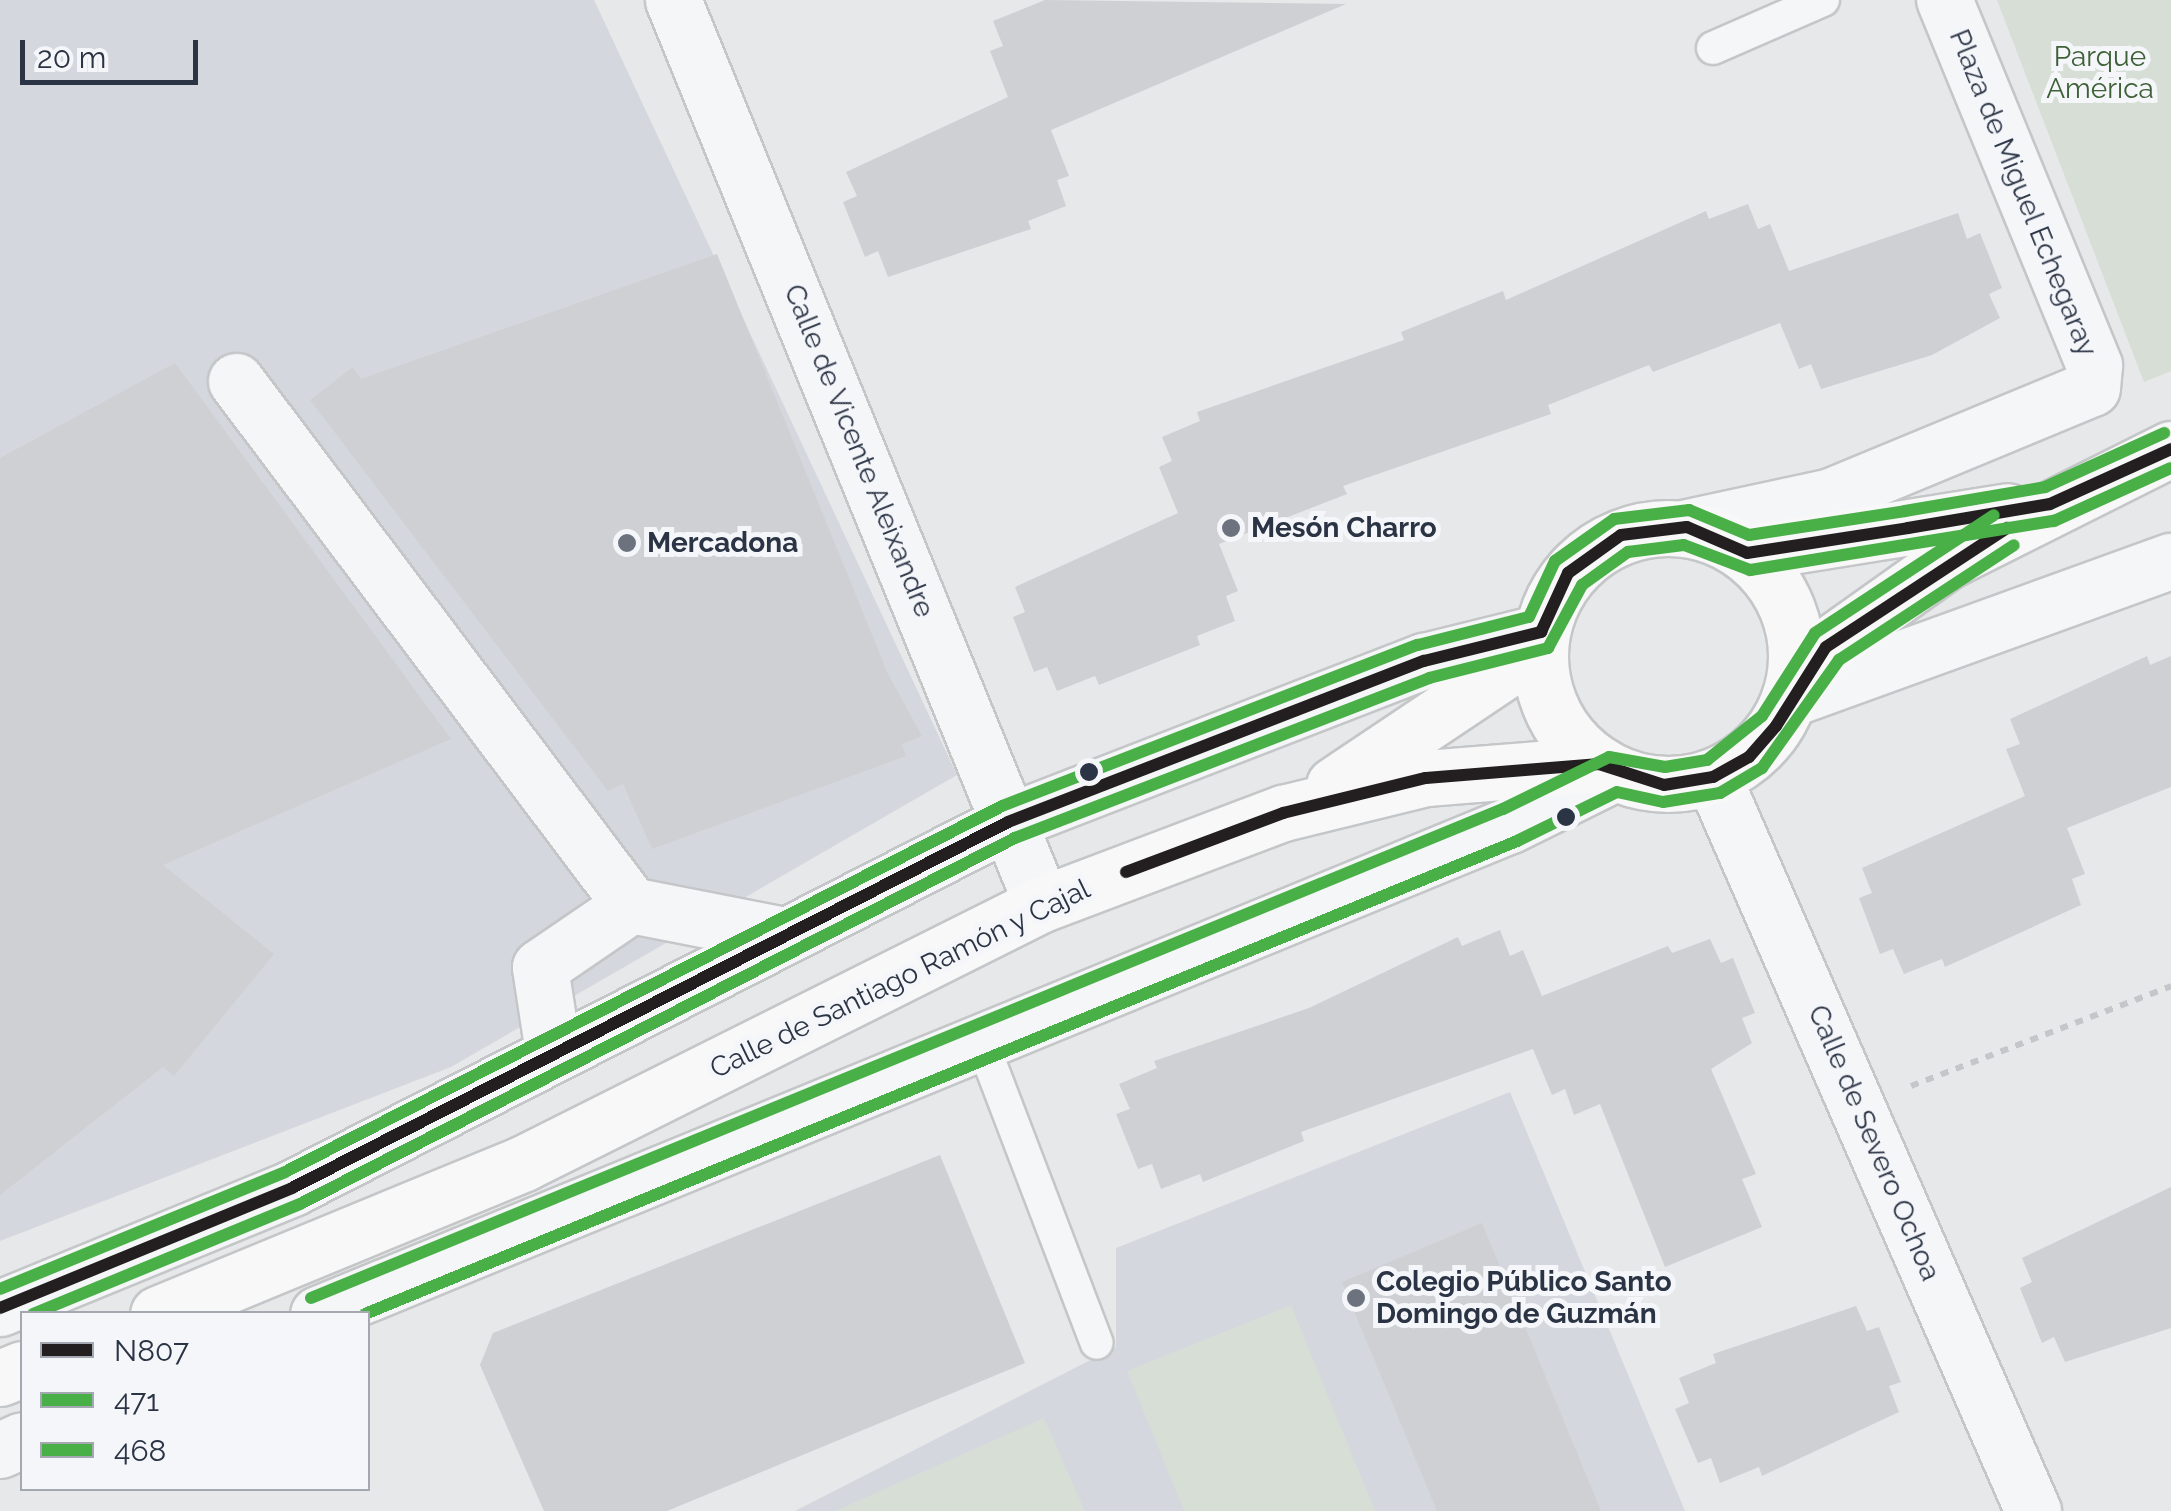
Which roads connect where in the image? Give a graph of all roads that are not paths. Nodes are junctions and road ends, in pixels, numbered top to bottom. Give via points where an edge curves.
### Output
1 (673, 0) edge
2 (1824, 0) edge
3 (1944, 0) edge
4 (1713, 48) dead end
5 (236, 381) dead end
6 (2171, 449) edge
7 (2050, 504) junction
8 (1686, 527) junction
9 (1747, 553) junction
10 (2171, 561) edge
11 (1540, 640) junction
12 (1791, 694) junction
13 (1607, 769) junction
14 (1713, 777) junction
15 (1283, 813) junction
16 (1008, 822) junction
17 (1042, 904) junction
18 (631, 905) junction
19 (784, 935) junction
20 (981, 1040) junction
21 (553, 1052) junction
22 (0, 1308) edge
23 (165, 1311) edge
24 (325, 1311) edge
25 (1096, 1343) dead end
26 (2033, 1511) edge

1 - 16 street, Calle de Vicente Aleixandre
2 - 4 lane
3 - 8 street, Plaza de Miguel Echegaray via 2094,365 2092,388 1832,496
5 - 18 street
6 - 7 main road
7 - 9 main road
7 - 12 main road via 1947,561 1826,647
8 - 9 main road
8 - 11 main road via 1608,544 1568,573
9 - 12 main road via 1790,614
10 - 12 street
11 - 13 main road via 1553,714
11 - 15 main road, Calle de Santiago Ramón y Cajal
11 - 16 street via 1424,660
12 - 14 main road via 1749,757
13 - 14 main road via 1664,784
13 - 15 main road, Calle de Santiago Ramón y Cajal via 1426,778
13 - 20 street via 1510,825
14 - 26 street, Calle de Severo Ochoa
15 - 17 main road, Calle de Santiago Ramón y Cajal
16 - 17 street, Calle de Vicente Aleixandre
16 - 19 street
17 - 23 main road, Calle de Santiago Ramón y Cajal via 524,1163
18 - 19 street
18 - 21 street via 540,967
19 - 21 street
20 - 24 street
20 - 25 lane
21 - 22 street via 292,1188

